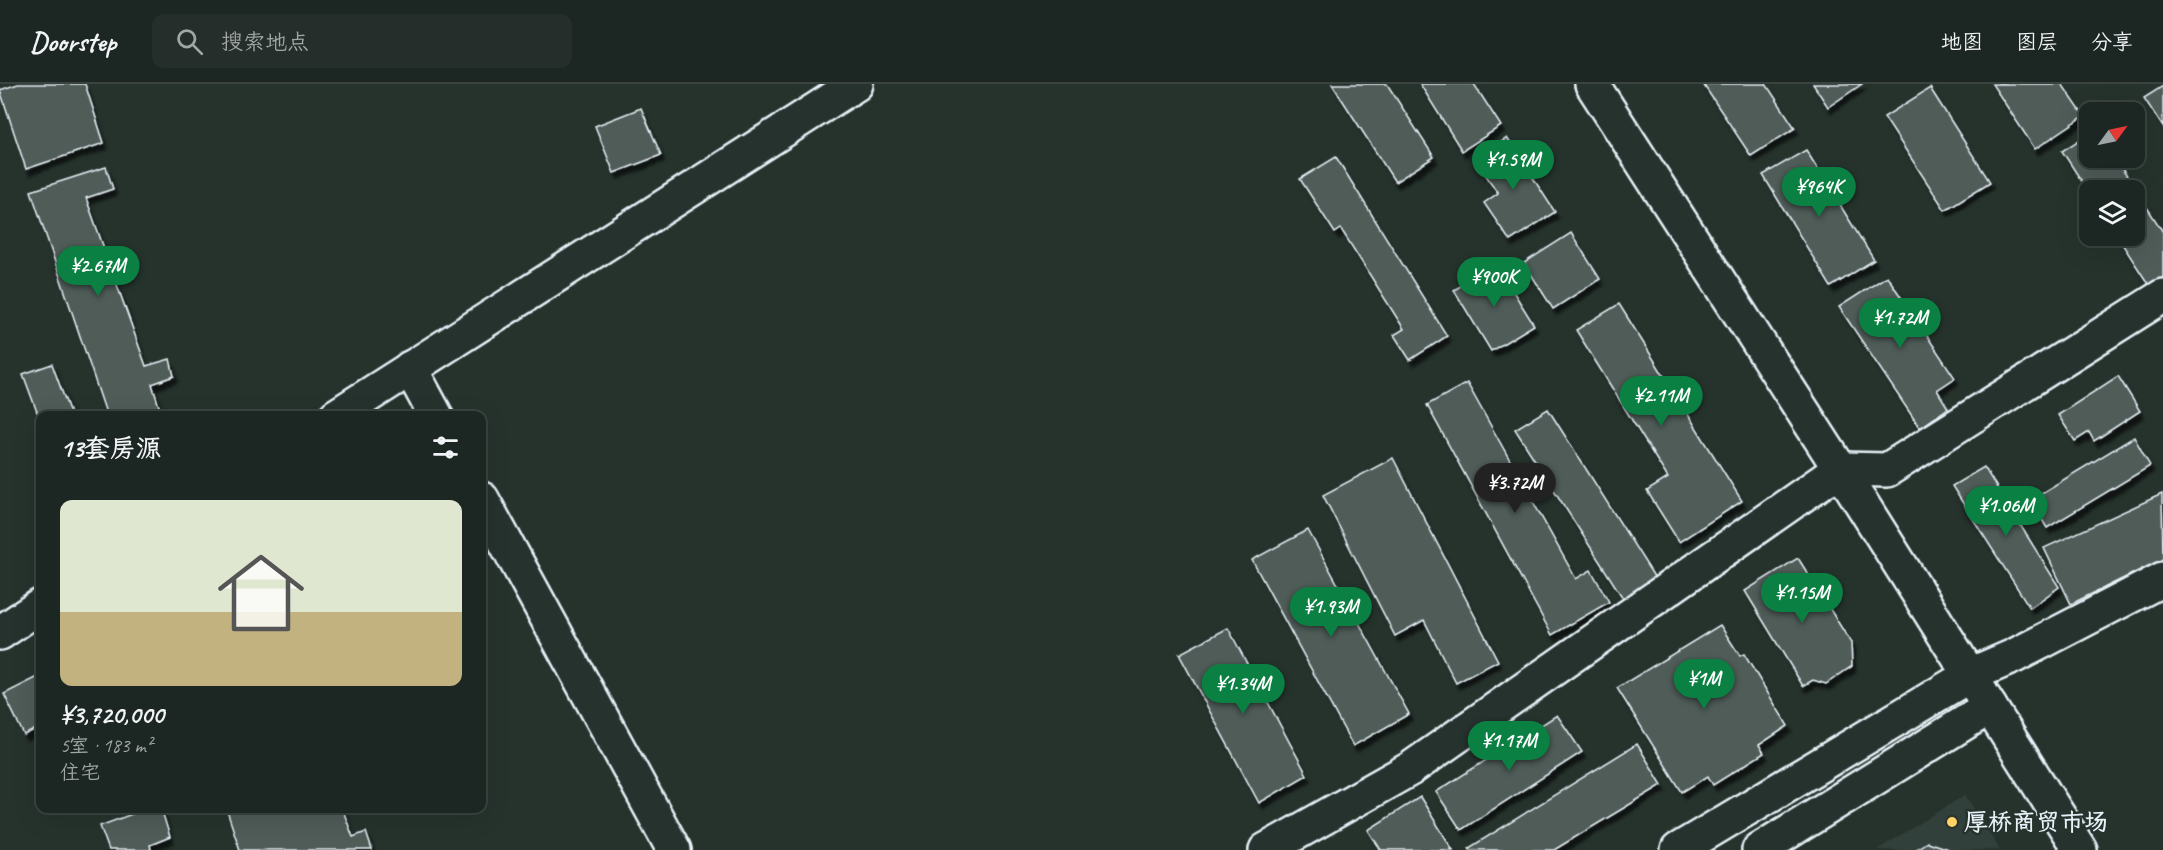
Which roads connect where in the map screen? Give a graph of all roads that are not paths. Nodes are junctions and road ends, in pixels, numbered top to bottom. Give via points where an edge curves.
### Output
1 (856, 84) edge
2 (1592, 84) edge
3 (2163, 296) edge
4 (410, 368) junction
5 (344, 411) edge
6 (433, 411) edge
7 (1840, 469) junction
8 (486, 506) edge
9 (2163, 579) edge
10 (36, 609) edge
11 (0, 633) edge
12 (1970, 675) junction
13 (1990, 707) junction
14 (674, 850) edge
15 (1266, 850) edge
16 (1678, 850) edge
17 (1758, 850) edge
18 (2080, 850) edge

1 - 4 street
2 - 7 street
3 - 7 street via 1887,470
4 - 5 street
4 - 6 street
7 - 12 street
7 - 15 street via 1410,769
8 - 14 street
9 - 12 street
10 - 11 street
12 - 13 street
12 - 16 street
13 - 17 street
13 - 18 street

